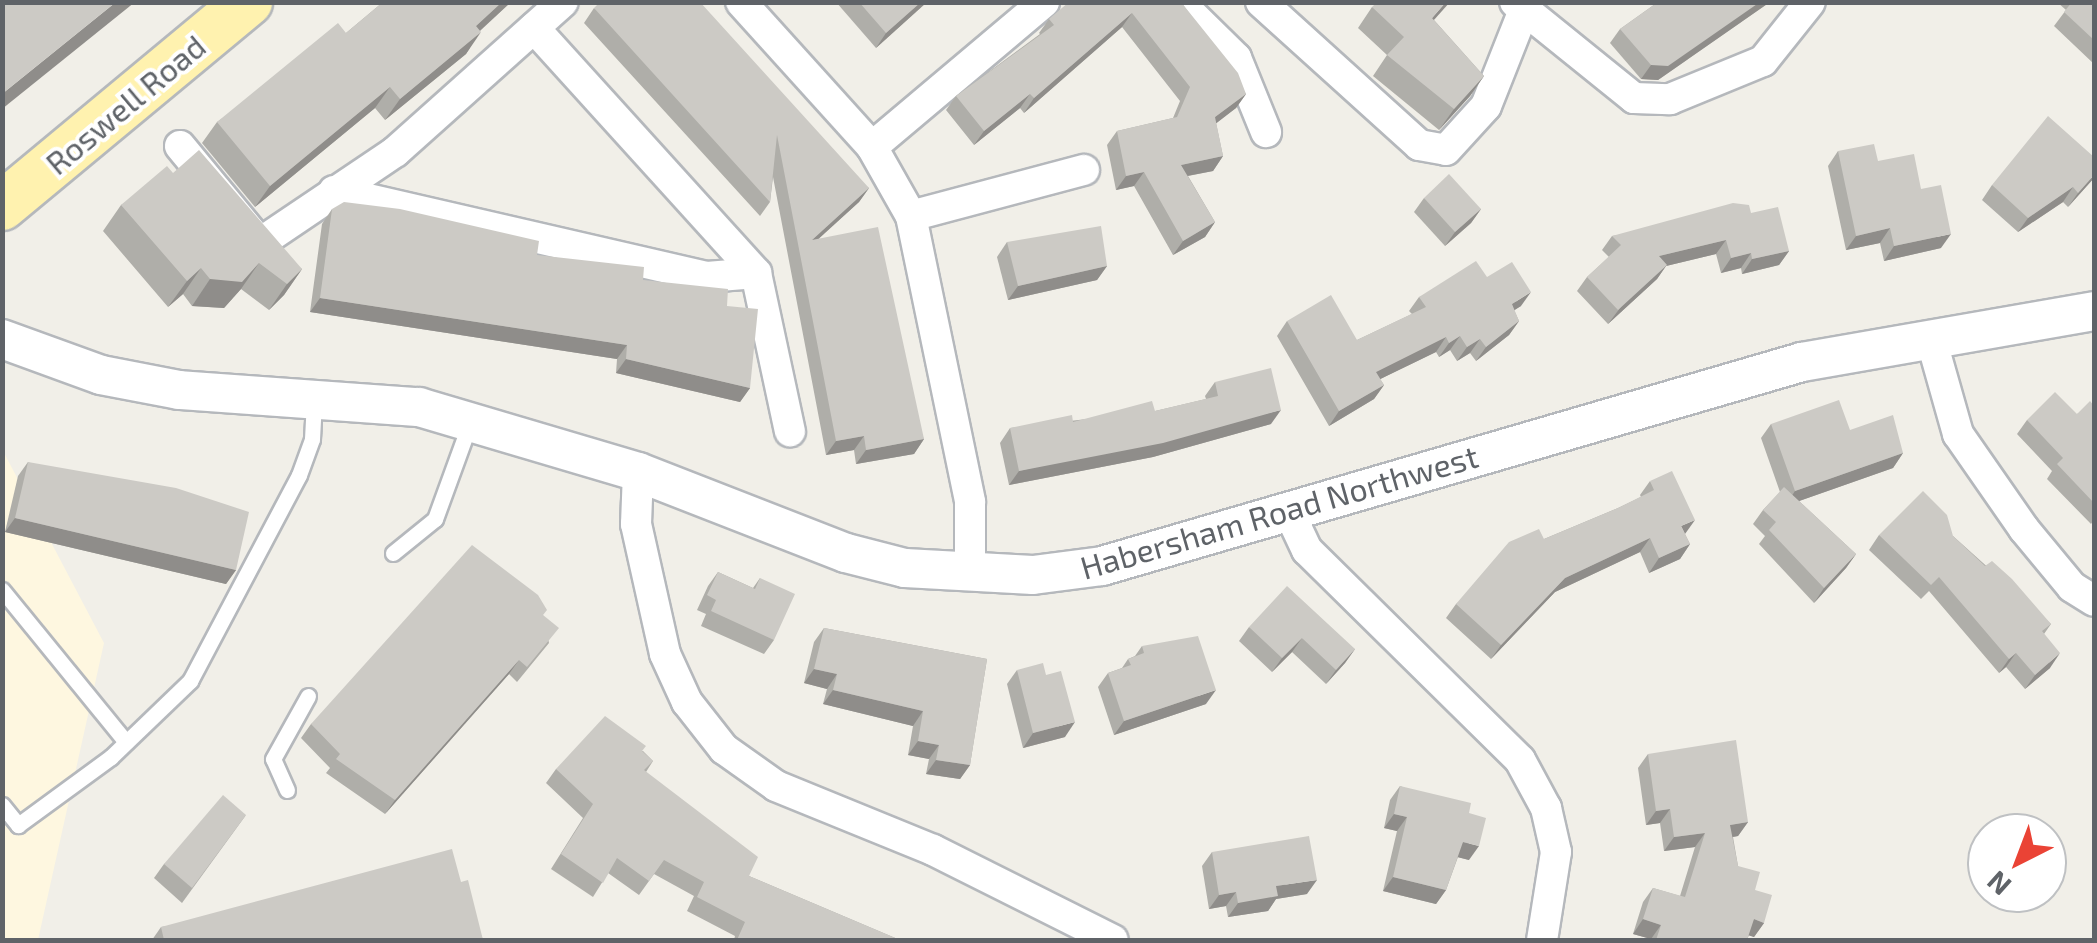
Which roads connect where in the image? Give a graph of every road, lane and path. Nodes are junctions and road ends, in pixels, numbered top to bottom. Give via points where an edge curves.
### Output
1 (248, 2) edge
2 (563, 2) edge
3 (741, 2) edge
4 (1044, 2) edge
5 (1178, 2) edge
6 (1261, 2) edge
7 (1810, 2) edge
8 (1519, 6) edge
9 (534, 28) junction
10 (1266, 132) dead end
11 (180, 146) dead end
12 (872, 147) junction
13 (1084, 170) dead end
14 (334, 191) junction
15 (2, 206) edge
16 (911, 216) junction
17 (756, 273) junction
18 (2094, 311) edge
19 (2, 339) edge
20 (1932, 342) junction
21 (314, 396) junction
22 (471, 419) junction
23 (790, 431) dead end
24 (638, 472) junction
25 (1289, 512) junction
26 (394, 554) dead end
27 (970, 576) junction
28 (2, 590) edge
29 (2094, 601) edge
30 (308, 696) dead end
31 (126, 742) junction
32 (287, 790) dead end
33 (2, 804) edge
34 (1113, 940) edge
35 (1542, 940) edge

1 - 15 main road, Roswell Road
2 - 9 street
3 - 12 street
4 - 12 street
5 - 10 street via 1236,58
6 - 8 street via 1419,144 1446,150 1486,106
7 - 8 street via 1763,61 1670,99 1634,98
9 - 14 street via 395,152
9 - 17 street
11 - 14 street via 260,242
12 - 16 street
13 - 16 street
14 - 17 street via 707,277
16 - 27 street via 970,502
17 - 23 street
18 - 20 street, Habersham Road Northwest
19 - 21 street, Habersham Road Northwest via 100,376 179,390
20 - 25 street, Habersham Road Northwest via 1802,362 1706,386
20 - 29 street via 1958,434 2024,529 2072,587
21 - 22 street, Habersham Road Northwest
21 - 31 lane via 312,439 298,475 202,662 169,704
22 - 24 street, Habersham Road Northwest
22 - 26 lane via 435,519
24 - 27 street, Habersham Road Northwest via 846,553
24 - 34 street via 636,524 666,654 687,702 724,749 776,786 933,850
25 - 27 street, Habersham Road Northwest via 1102,566
25 - 35 street via 1308,550 1520,760 1546,808 1556,852
28 - 31 lane
30 - 32 lane via 273,759
31 - 33 lane via 18,825

